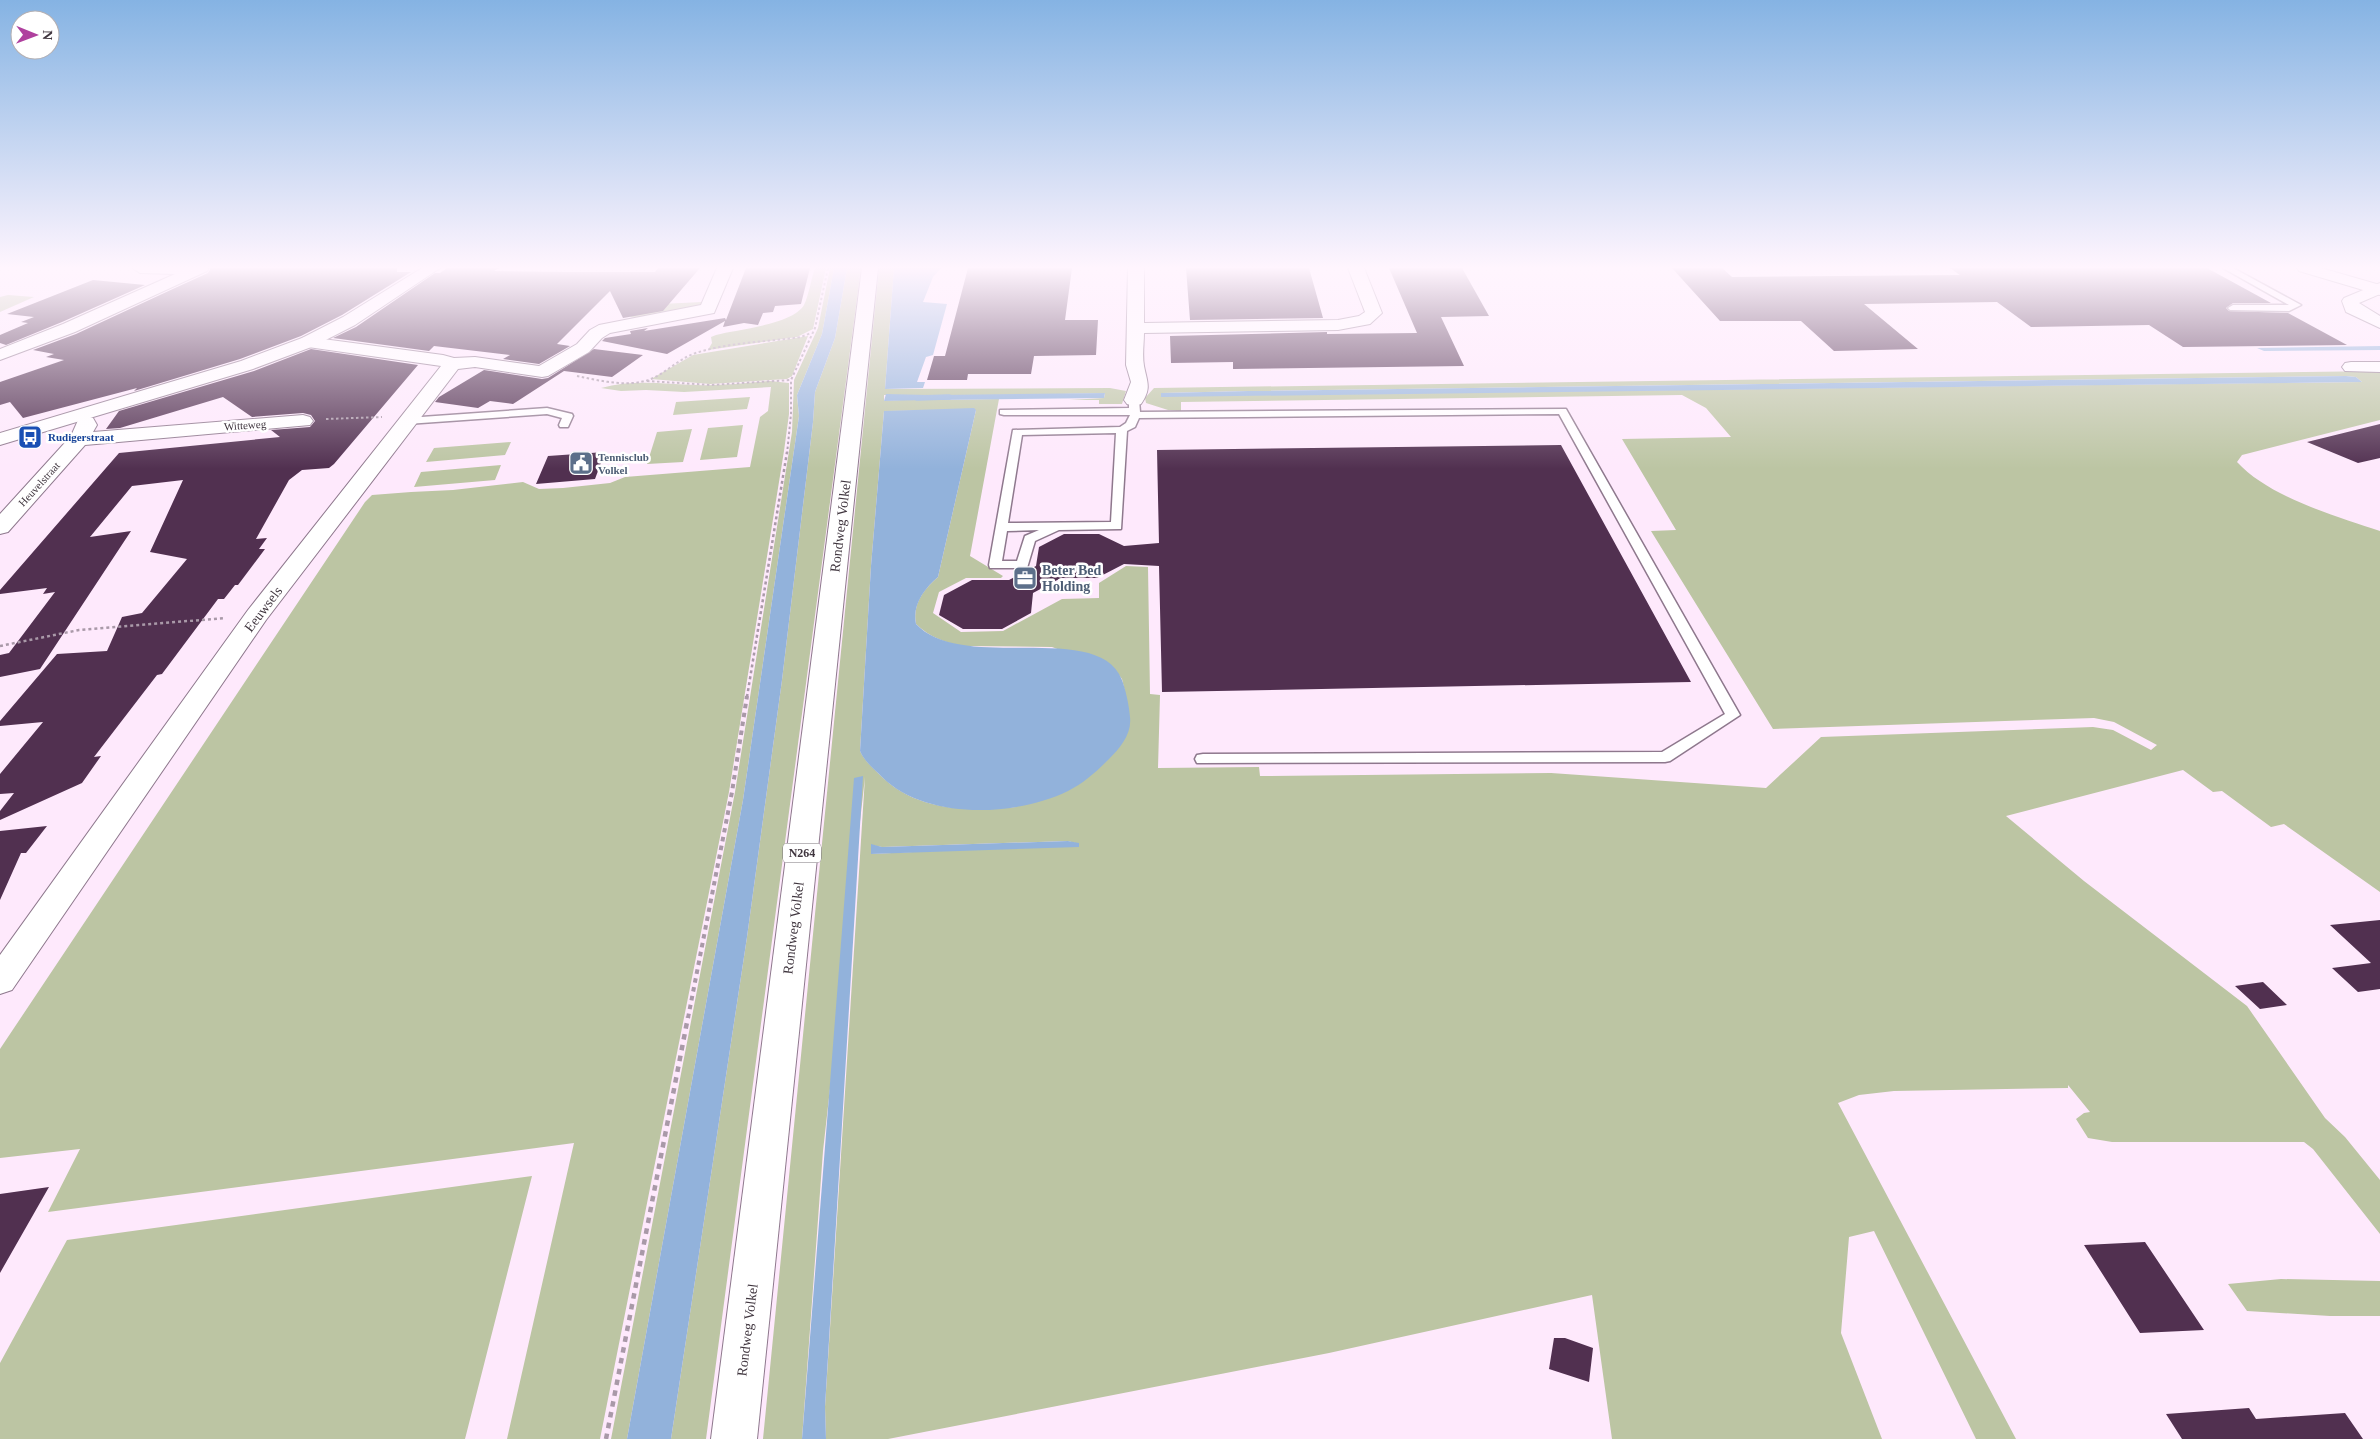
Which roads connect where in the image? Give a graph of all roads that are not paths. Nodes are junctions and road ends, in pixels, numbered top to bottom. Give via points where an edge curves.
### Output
1 (51, 335) edge
2 (321, 335) edge
3 (595, 335) edge
4 (862, 335) edge
5 (1135, 335) edge
6 (308, 342) junction
7 (0, 355) edge
8 (452, 364) junction
9 (2351, 367) dead end
10 (2380, 367) edge
11 (1134, 408) junction
12 (1004, 412) dead end
13 (80, 416) junction
14 (409, 418) junction
15 (303, 421) road end
16 (564, 425) dead end
17 (1122, 430) junction
18 (79, 438) junction
19 (0, 439) edge
20 (1057, 526) junction
21 (0, 527) edge
22 (1002, 527) junction
23 (1203, 759) dead end
24 (0, 981) edge
25 (734, 1439) edge

1 - 7 street
2 - 6 street
3 - 8 street via 583,348 542,372 475,362
4 - 25 street, Rondweg Volkel / N264
5 - 11 street via 1135,365 1140,382
6 - 8 street via 443,360
6 - 13 street
8 - 14 street, Eeuwsels
9 - 10 street
11 - 12 lane
11 - 17 lane via 1131,425
11 - 23 lane via 1562,411 1733,715 1665,757
13 - 18 street via 87,425
13 - 19 street
14 - 16 lane via 547,411 568,416
14 - 24 street, Eeuwsels via 257,615
15 - 18 street, Witteweg
17 - 20 lane via 1116,526
17 - 22 lane via 1017,432
18 - 21 street, Heuvelstraat
20 - 22 lane
20 - 22 lane via 1029,539 1022,565 995,566

